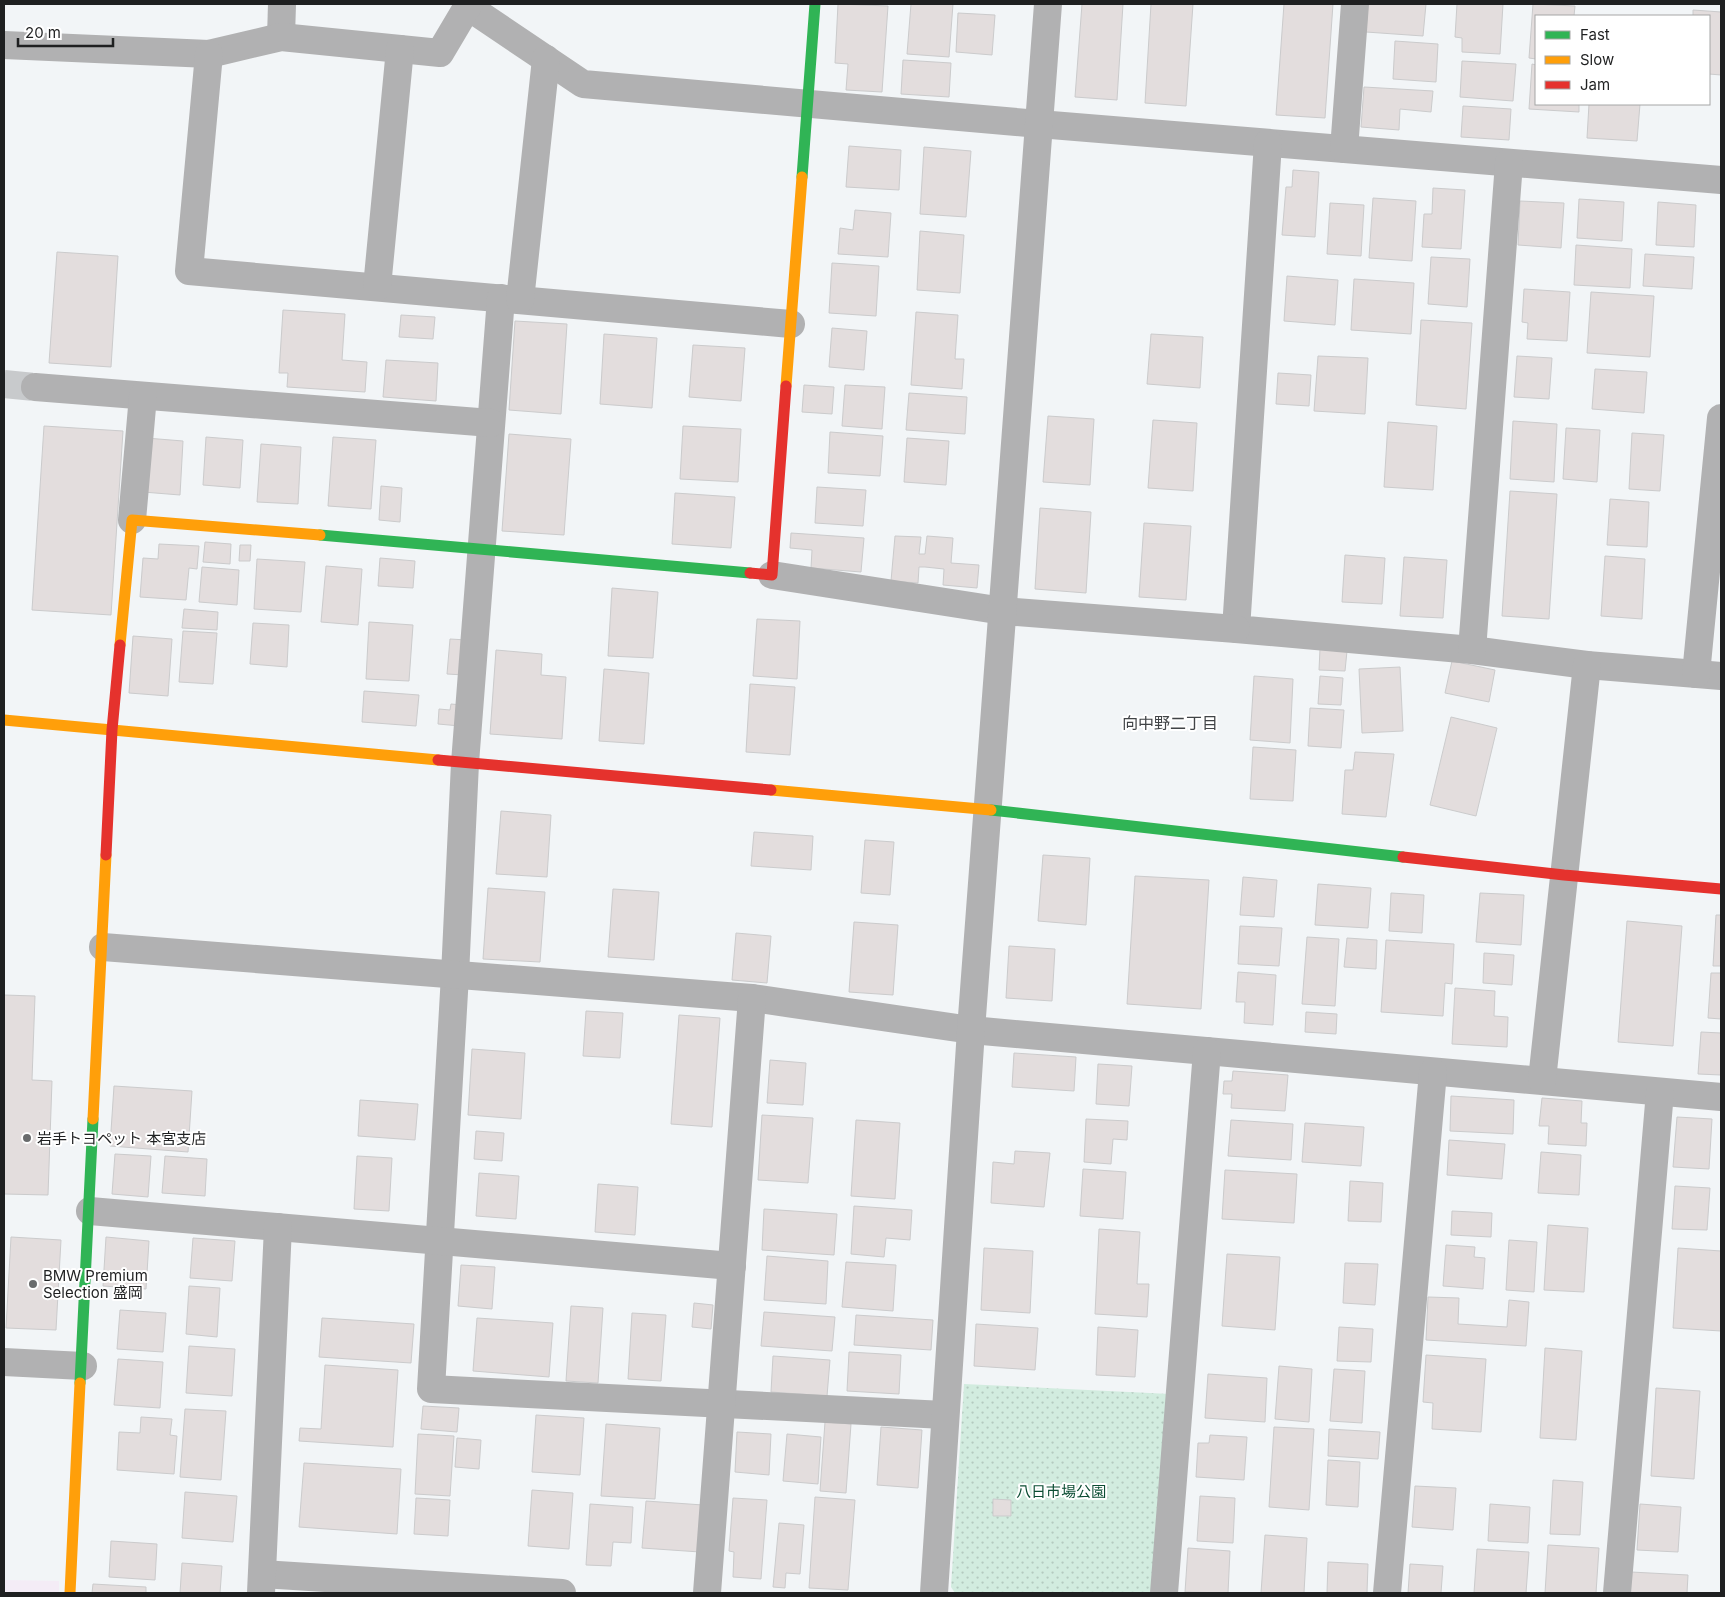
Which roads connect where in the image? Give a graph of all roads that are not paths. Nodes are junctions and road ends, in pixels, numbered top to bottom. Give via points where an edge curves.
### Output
1 (282, 4) edge
2 (815, 4) edge
3 (1048, 4) edge
4 (1355, 4) edge
5 (468, 5) edge
6 (281, 37) junction
7 (4, 45) edge
8 (400, 49) junction
9 (209, 54) junction
10 (546, 59) junction
11 (807, 104) junction
12 (1039, 124) junction
13 (1268, 143) junction
14 (1344, 149) junction
15 (1508, 163) junction
16 (1721, 180) edge
17 (377, 287) junction
18 (511, 299) junction
19 (791, 324) junction
20 (35, 388) tunnel mouth
21 (143, 396) junction
22 (1721, 418) edge
23 (491, 423) junction
24 (132, 520) junction
25 (480, 548) junction
26 (772, 575) junction
27 (1003, 611) junction
28 (1236, 628) junction
29 (1472, 650) junction
30 (1587, 665) junction
31 (1709, 675) edge
32 (4, 720) edge
33 (112, 730) junction
34 (465, 763) junction
35 (988, 810) junction
36 (1564, 875) junction
37 (1721, 888) edge
38 (103, 947) junction
39 (455, 975) junction
40 (752, 998) junction
41 (971, 1030) junction
42 (1207, 1051) junction
43 (1433, 1072) junction
44 (1542, 1080) junction
45 (1660, 1092) junction
46 (1721, 1097) edge
47 (90, 1211) junction
48 (278, 1227) junction
49 (441, 1240) junction
50 (732, 1266) junction
51 (4, 1362) edge
52 (83, 1366) junction
53 (722, 1403) junction
54 (944, 1415) junction
55 (261, 1584) edge
56 (70, 1593) edge
57 (562, 1593) edge
58 (707, 1593) edge
59 (934, 1593) edge
60 (1164, 1593) edge
61 (1387, 1593) edge
62 (1617, 1593) edge

1 - 6 street
2 - 11 street
3 - 12 street
4 - 14 street
5 - 8 street via 440,53
5 - 10 street
6 - 8 street
6 - 9 street
7 - 9 street
8 - 17 street
9 - 17 street via 189,271
10 - 11 street via 582,84
10 - 18 street
11 - 12 street
11 - 19 street
12 - 13 street
12 - 27 street
13 - 14 street
13 - 28 street
14 - 15 street
15 - 16 street
15 - 29 street
17 - 18 street
18 - 19 street
18 - 23 street
19 - 26 street
20 - 21 street
21 - 23 street
21 - 24 street
22 - 31 street
23 - 25 street
24 - 25 street
24 - 33 street
25 - 26 street
25 - 34 street
26 - 27 street
27 - 28 street
27 - 35 street
28 - 29 street
29 - 30 street
30 - 31 street
30 - 36 street
32 - 33 street
33 - 34 street
33 - 38 street
34 - 35 street
34 - 39 street
35 - 36 street
35 - 41 street
36 - 37 street
36 - 44 street
38 - 39 street
38 - 47 street
39 - 40 street
39 - 49 street
40 - 41 street
40 - 50 street
41 - 42 street
41 - 54 street
42 - 43 street
42 - 60 street
43 - 44 street
43 - 61 street
44 - 45 street
45 - 46 street
45 - 62 street
47 - 48 street
47 - 52 street
48 - 49 street
48 - 55 street
49 - 50 street
49 - 53 street via 431,1389
50 - 53 street
51 - 52 street
52 - 56 street
53 - 54 street
53 - 58 street
54 - 59 street
55 - 57 street

